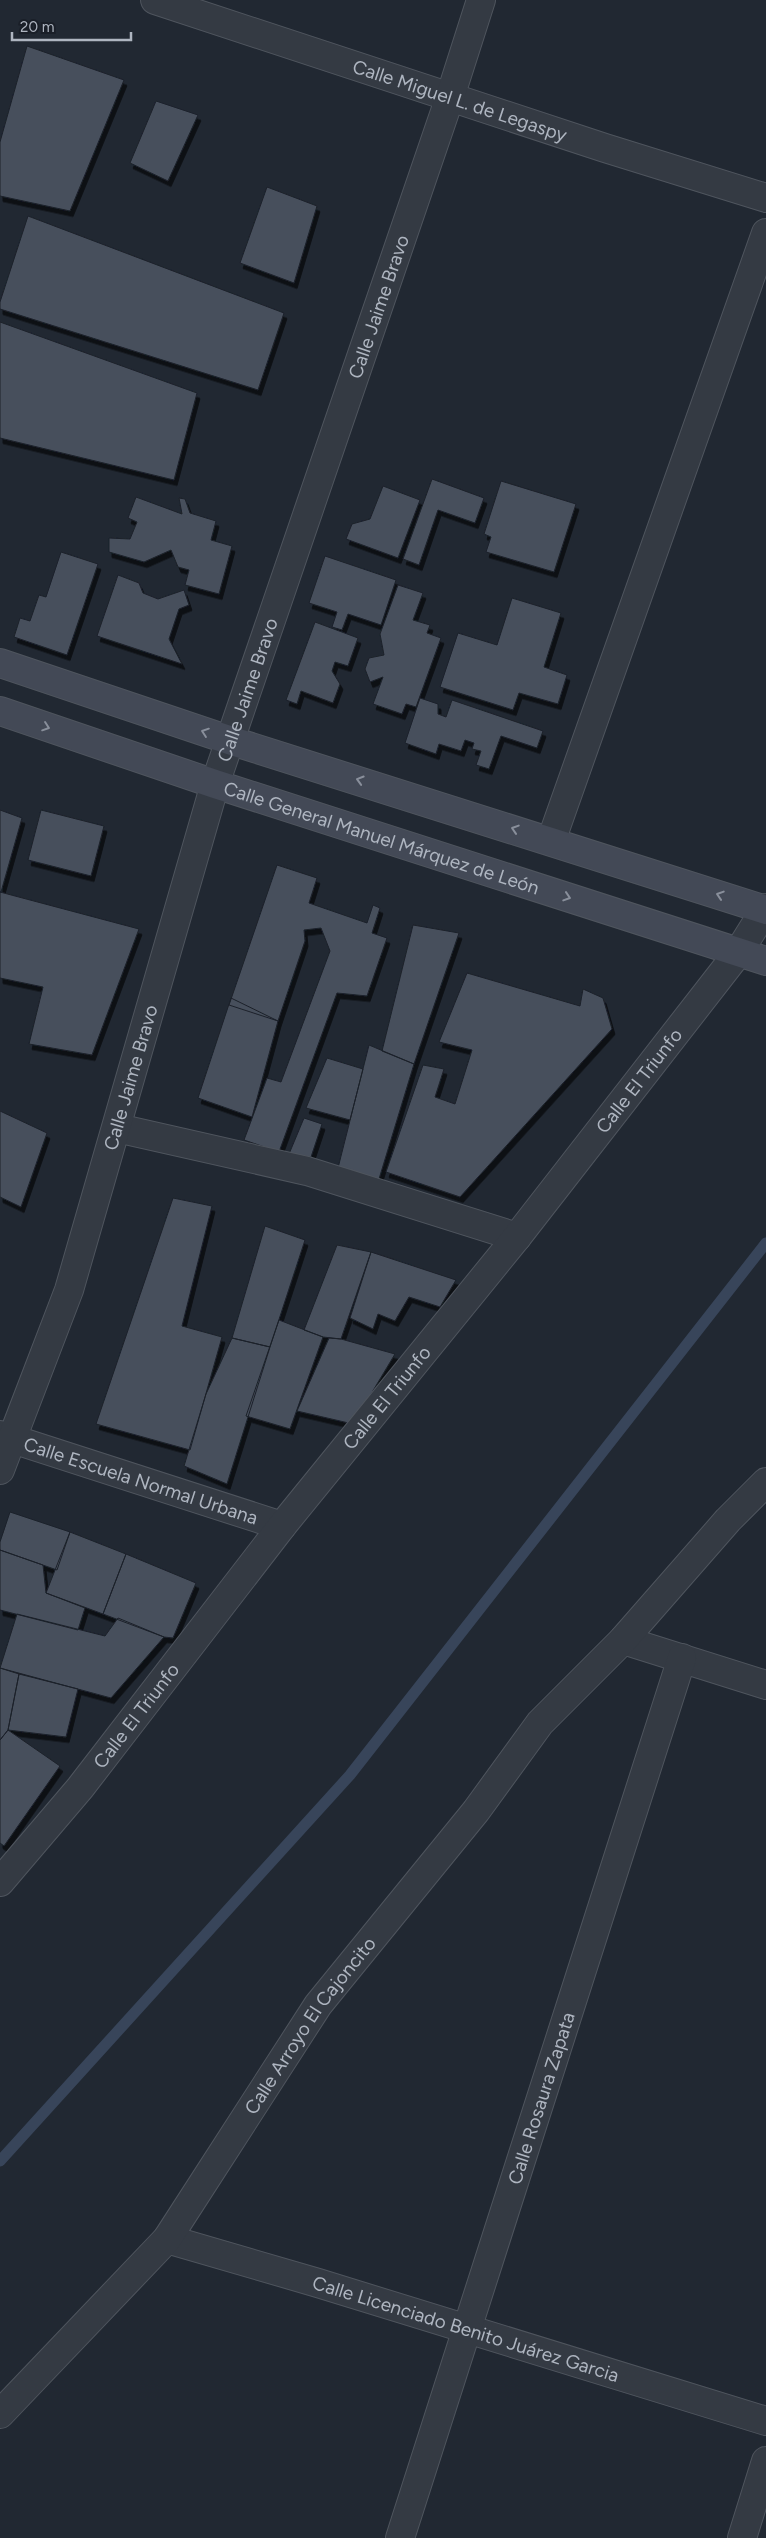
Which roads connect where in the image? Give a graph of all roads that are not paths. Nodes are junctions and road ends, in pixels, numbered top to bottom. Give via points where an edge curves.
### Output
1 (155, 0) edge
2 (481, 0) edge
3 (450, 97) junction
4 (766, 198) edge
5 (766, 233) edge
6 (0, 663) edge
7 (0, 711) edge
8 (232, 741) junction
9 (216, 784) junction
10 (551, 840) junction
11 (765, 909) edge
12 (738, 952) junction
13 (766, 961) edge
14 (117, 1128) junction
15 (517, 1236) junction
16 (6, 1437) edge
17 (0, 1470) edge
18 (766, 1482) edge
19 (282, 1526) junction
20 (622, 1640) junction
21 (682, 1658) junction
22 (766, 1684) edge
23 (0, 1882) edge
24 (167, 2240) junction
25 (466, 2330) junction
26 (0, 2414) edge
27 (766, 2421) edge
28 (766, 2461) edge
29 (400, 2538) edge
30 (742, 2538) edge

1 - 3 street, Calle Miguel L. de Legaspy
2 - 3 street, Calle Jaime Bravo
3 - 4 street, Calle Miguel L. de Legaspy
3 - 8 street, Calle Jaime Bravo
5 - 10 street
8 -> 6 street
7 -> 9 street, Calle General Manuel Márquez de León
8 - 9 street, Calle Jaime Bravo
10 -> 8 street
9 -> 12 street, Calle General Manuel Márquez de León
9 - 14 street, Calle Jaime Bravo
11 -> 10 street
11 - 12 street, Calle El Triunfo
12 - 13 street, Calle General Manuel Márquez de León
12 - 15 street, Calle El Triunfo
14 - 15 street via 307,1171
14 - 16 street, Calle Jaime Bravo via 69,1290
15 - 19 street, Calle El Triunfo
16 - 17 street, Calle Jaime Bravo
16 - 19 street, Calle Escuela Normal Urbana
18 - 20 street
19 - 23 street, Calle El Triunfo via 80,1788
20 - 21 street
20 - 24 street, Calle Arroyo El Cajoncito via 540,1723 476,1811 318,2005
21 - 22 street
21 - 25 street, Calle Rosaura Zapata
24 - 25 street, Calle Licenciado Benito Juárez Garcia
24 - 26 street, Calle Arroyo El Cajoncito
25 - 27 street, Calle Licenciado Benito Juárez Garcia
25 - 29 street, Calle Rosaura Zapata
28 - 30 street

